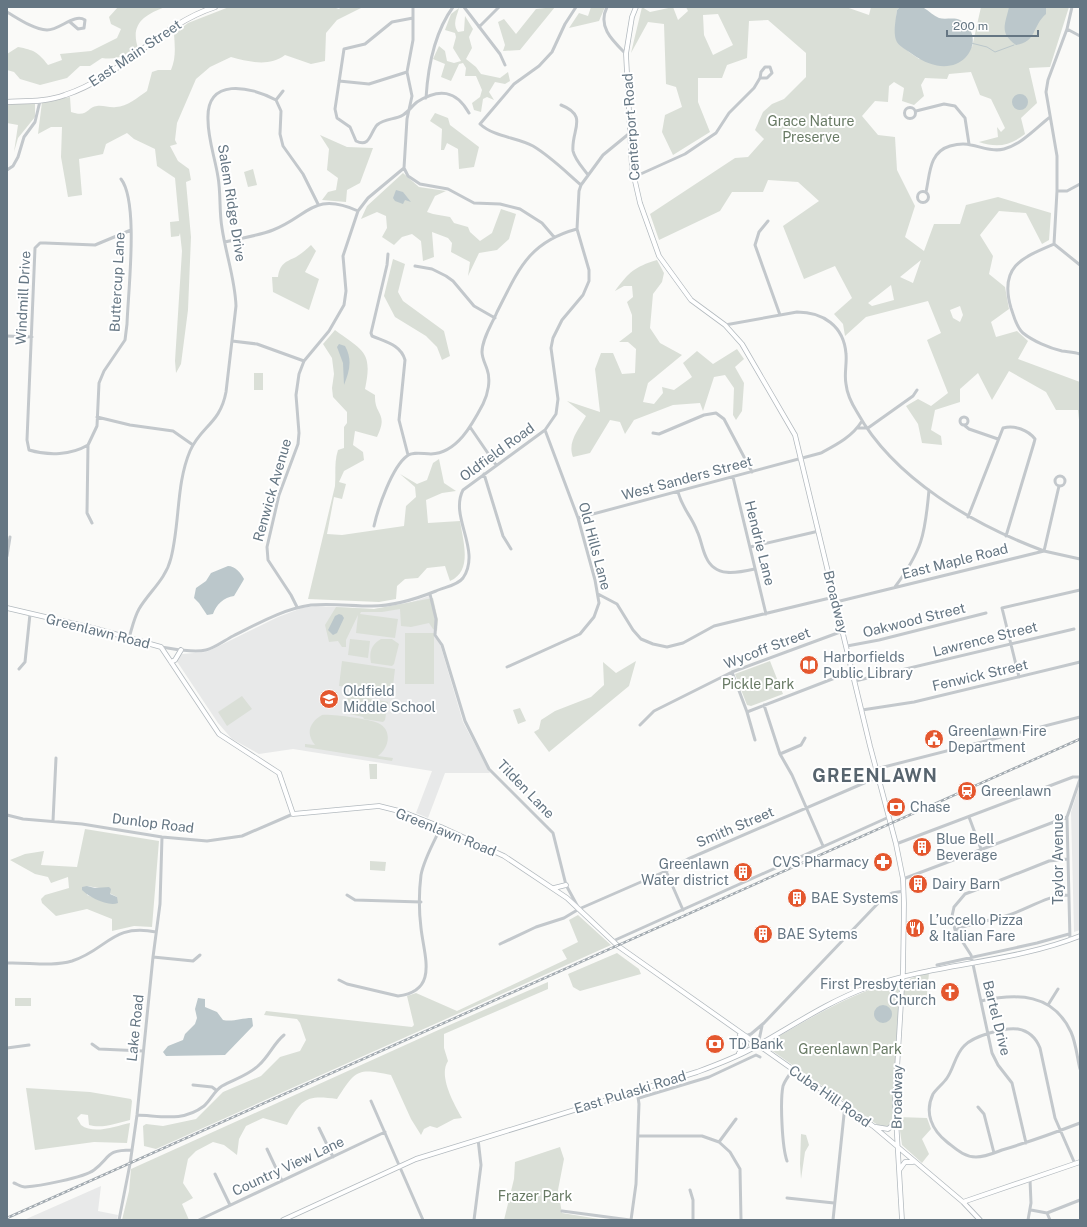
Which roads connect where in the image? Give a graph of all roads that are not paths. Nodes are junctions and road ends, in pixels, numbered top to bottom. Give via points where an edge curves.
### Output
1 (9, 7) edge
2 (215, 7) edge
3 (413, 7) edge
4 (453, 7) edge
5 (464, 7) edge
6 (499, 7) edge
7 (576, 7) edge
8 (607, 7) edge
9 (636, 7) edge
10 (1072, 7) edge
11 (7, 11) edge
12 (413, 18) junction
13 (70, 22) junction
14 (480, 27) junction
15 (1067, 29) junction
16 (1080, 36) edge
17 (626, 54) junction
18 (505, 65) dead end
19 (406, 72) junction
20 (760, 78) junction
21 (340, 81) junction
22 (284, 91) dead end
23 (426, 98) junction
24 (276, 100) junction
25 (40, 101) junction
26 (7, 102) edge
27 (561, 105) dead end
28 (410, 108) junction
29 (916, 111) dead end
30 (469, 113) dead end
31 (1050, 117) junction
32 (630, 132) junction
33 (969, 144) junction
34 (404, 168) junction
35 (7, 170) edge
36 (588, 175) junction
37 (634, 177) junction
38 (121, 179) dead end
39 (1080, 184) edge
40 (581, 185) junction
41 (1058, 191) junction
42 (926, 192) dead end
43 (318, 204) junction
44 (358, 211) junction
45 (768, 221) dead end
46 (577, 229) junction
47 (131, 230) junction
48 (554, 237) junction
49 (225, 242) junction
50 (1054, 244) junction
51 (388, 254) dead end
52 (1080, 265) edge
53 (415, 266) dead end
54 (780, 315) junction
55 (495, 318) junction
56 (725, 325) junction
57 (7, 336) edge
58 (32, 337) junction
59 (232, 341) junction
60 (1080, 354) edge
61 (304, 361) junction
62 (917, 390) dead end
63 (97, 417) junction
64 (862, 421) junction
65 (964, 425) dead end
66 (470, 427) junction
67 (858, 428) junction
68 (868, 428) junction
69 (545, 430) junction
70 (653, 433) dead end
71 (998, 439) junction
72 (88, 445) junction
73 (193, 445) junction
74 (408, 455) junction
75 (801, 459) junction
76 (496, 465) junction
77 (752, 472) junction
78 (484, 474) junction
79 (733, 477) junction
80 (1059, 486) dead end
81 (929, 490) junction
82 (678, 492) junction
83 (968, 517) junction
84 (578, 518) junction
85 (92, 522) dead end
86 (374, 526) dead end
87 (819, 531) junction
88 (1006, 536) junction
89 (10, 537) dead end
90 (750, 547) junction
91 (511, 549) dead end
92 (1044, 551) junction
93 (7, 556) edge
94 (1080, 559) edge
95 (755, 569) junction
96 (895, 587) junction
97 (1080, 590) edge
98 (430, 594) junction
99 (598, 594) junction
100 (835, 599) junction
101 (297, 607) junction
102 (7, 608) edge
103 (986, 613) dead end
104 (30, 614) junction
105 (766, 614) junction
106 (1074, 629) dead end
107 (843, 631) junction
108 (130, 638) junction
109 (1011, 644) junction
110 (847, 646) junction
111 (161, 647) junction
112 (180, 650) junction
113 (171, 662) junction
114 (1080, 662) edge
115 (507, 668) dead end
116 (19, 670) dead end
117 (853, 671) junction
118 (732, 672) junction
119 (1019, 677) junction
120 (855, 681) junction
121 (764, 705) junction
122 (862, 710) junction
123 (746, 712) junction
124 (1080, 717) edge
125 (640, 725) dead end
126 (805, 738) dead end
127 (756, 740) dead end
128 (780, 754) junction
129 (56, 758) dead end
130 (876, 769) junction
131 (878, 777) junction
132 (1080, 778) edge
133 (806, 808) junction
134 (293, 814) junction
135 (7, 815) edge
136 (889, 817) junction
137 (969, 817) junction
138 (1067, 817) junction
139 (54, 821) junction
140 (441, 827) junction
141 (162, 837) junction
142 (896, 844) junction
143 (823, 846) junction
144 (981, 849) junction
145 (1068, 859) junction
146 (666, 870) junction
147 (903, 879) junction
148 (566, 885) junction
149 (554, 888) junction
150 (904, 892) junction
151 (347, 895) dead end
152 (1068, 895) junction
153 (420, 902) junction
154 (579, 909) junction
155 (683, 910) junction
156 (955, 930) junction
157 (156, 932) junction
158 (1070, 934) junction
159 (1080, 936) edge
160 (1070, 940) junction
161 (613, 941) junction
162 (500, 944) dead end
163 (200, 955) dead end
164 (153, 957) junction
165 (972, 957) junction
166 (7, 963) edge
167 (973, 963) junction
168 (937, 965) dead end
169 (903, 977) junction
170 (338, 980) dead end
171 (1058, 989) dead end
172 (981, 1001) junction
173 (1048, 1005) junction
174 (764, 1023) junction
175 (738, 1031) junction
176 (988, 1034) junction
177 (284, 1035) dead end
178 (744, 1036) junction
179 (92, 1044) dead end
180 (29, 1045) dead end
181 (758, 1045) junction
182 (7, 1048) edge
183 (143, 1051) junction
184 (760, 1057) dead end
185 (731, 1059) junction
186 (1080, 1068) edge
187 (793, 1070) junction
188 (193, 1085) dead end
189 (216, 1090) junction
190 (637, 1090) junction
191 (639, 1098) junction
192 (370, 1100) dead end
193 (845, 1105) junction
194 (978, 1107) dead end
195 (137, 1114) junction
196 (895, 1114) junction
197 (736, 1119) dead end
198 (1080, 1124) edge
199 (873, 1126) junction
200 (319, 1128) dead end
201 (1060, 1131) junction
202 (385, 1132) junction
203 (638, 1136) junction
204 (478, 1139) junction
205 (719, 1142) junction
206 (1026, 1143) junction
207 (897, 1147) junction
208 (267, 1149) dead end
209 (132, 1150) junction
210 (994, 1153) junction
211 (333, 1157) junction
212 (787, 1161) dead end
213 (1080, 1162) edge
214 (915, 1163) junction
215 (1075, 1164) junction
216 (400, 1165) junction
217 (215, 1174) dead end
218 (899, 1174) junction
219 (1030, 1180) junction
220 (282, 1181) junction
221 (14, 1183) dead end
222 (690, 1190) dead end
223 (788, 1198) dead end
224 (1080, 1200) edge
225 (963, 1202) junction
226 (834, 1203) junction
227 (230, 1205) junction
228 (1030, 1210) junction
229 (562, 1211) dead end
230 (1047, 1213) junction
231 (119, 1220) edge
232 (199, 1220) edge
233 (283, 1220) edge
234 (423, 1220) edge
235 (474, 1220) edge
236 (630, 1220) edge
237 (693, 1220) edge
238 (741, 1220) edge
239 (833, 1220) edge
240 (902, 1220) edge
241 (980, 1220) edge
242 (1028, 1220) edge
243 (1050, 1220) edge

1 - 11 street
2 - 25 main road, East Main Street via 187,18 97,80 65,96
3 - 12 street
4 - 23 street via 444,19 431,55
5 - 14 street
6 - 14 street
7 - 40 street via 552,52 539,66 514,84 480,124 485,129 535,148
8 - 17 street via 603,17 604,28
9 - 17 main road, Centerport Road
10 - 15 street
11 - 13 street via 40,29 54,29
12 - 19 street via 413,40
12 - 21 street via 392,22 365,44 344,49
13 - 13 street via 81,29 86,23 79,18
14 - 18 street
15 - 16 street
15 - 31 street via 1048,80 1046,98
17 - 32 main road, Centerport Road
19 - 21 street via 370,84
19 - 28 street via 412,96
20 - 20 street via 772,73 770,67 762,69
20 - 37 street via 754,88 729,113 716,133 685,154
21 - 28 street via 335,114 350,127 356,141 361,144 368,140 373,130 382,122 403,115
22 - 24 street
23 - 28 street
23 - 30 street via 437,93 449,94 460,100
24 - 43 street via 281,111 280,134 283,146 301,170
24 - 49 street, Salem Ridge Drive via 234,88 220,91 211,103 208,126 218,177
25 - 26 main road, East Main Street
25 - 35 street via 35,122 24,137 18,157
27 - 36 street via 574,114 577,127 574,154
28 - 34 street
29 - 33 street via 944,104 955,106 965,118
31 - 33 street via 1018,143 1004,149 989,150
31 - 41 street via 1057,156
32 - 36 street, Oldfield Road via 603,155
32 - 37 main road, Centerport Road
33 - 42 street via 954,145 938,151 932,161
34 - 44 street, Renwick Avenue via 368,198
34 - 48 street via 408,176 420,184 448,189 474,202 510,206 528,213 547,227
36 - 40 street, Oldfield Road
37 - 56 main road, Centerport Road via 640,204 659,256 691,300
38 - 47 street, Buttercup Lane via 126,184
39 - 41 street via 1067,191
40 - 46 street, Oldfield Road
41 - 50 street
43 - 44 street via 340,204
43 - 49 street via 272,231
44 - 61 street, Renwick Avenue via 343,256 346,291 344,305 329,331
45 - 54 street via 759,232 755,245
46 - 48 street
46 - 69 street, Oldfield Road via 589,270 589,282 583,295 562,320 553,338 551,348 558,406
47 - 58 street, Windmill Drive via 95,245 37,245
47 - 63 street, Buttercup Lane via 126,333 121,347 101,375
48 - 55 street via 532,254 520,268
49 - 59 street, Salem Ridge Drive via 236,292
50 - 52 street
50 - 60 street via 1024,258 1014,266 1008,281 1010,304 1016,322 1023,332 1054,349
51 - 74 street via 372,336 398,347 403,353 405,360 400,420
53 - 55 street via 432,269 446,276 474,306
54 - 56 street
54 - 64 street via 807,312 818,314 833,323 845,343 846,385 850,400
55 - 66 street via 484,341 482,352 488,373 488,389
56 - 75 main road, Centerport Road via 742,344 795,435
57 - 58 street
58 - 72 street, Windmill Drive via 27,440 30,450 64,454
59 - 61 street via 257,344
59 - 73 street, Salem Ridge Drive via 224,402 216,418
61 - 101 street, Renwick Avenue via 296,395 300,433 298,444 279,495 267,547 268,560
62 - 68 street via 913,396
63 - 72 street, Buttercup Lane via 94,433
63 - 73 street via 173,431
64 - 67 street
64 - 68 street
65 - 71 street
66 - 74 street via 455,443 440,452
66 - 76 street
67 - 68 street
67 - 75 street, West Sanders Street via 833,447
68 - 81 street via 895,461
69 - 76 street, Oldfield Road
69 - 84 street, Old Hills Lane
70 - 77 street via 659,434 704,415 716,413 724,419
71 - 83 street
71 - 88 street via 1007,427 1024,430 1035,439
72 - 85 street, Buttercup Lane via 87,512
73 - 108 street, Salem Ridge Drive via 184,471 171,559 163,577 139,608
74 - 86 street via 398,466 381,502
75 - 77 street, West Sanders Street
75 - 87 main road, Broadway
76 - 78 street, Oldfield Road
77 - 79 street, West Sanders Street
78 - 91 street via 503,536
78 - 98 street, Oldfield Road via 463,490 460,496 460,511 468,545 465,573 462,579
79 - 82 street, West Sanders Street
79 - 90 street, Hendrie Lane
80 - 92 street
81 - 83 street
81 - 96 street via 922,543 911,565
82 - 84 street, West Sanders Street
82 - 95 street via 710,564 715,569 728,573
83 - 88 street
84 - 99 street, Old Hills Lane
87 - 90 street
87 - 100 main road, Broadway
88 - 92 street
89 - 93 street
90 - 95 street, Hendrie Lane
92 - 94 street, East Maple Road
92 - 96 street, East Maple Road
95 - 105 street, Hendrie Lane
96 - 100 street, East Maple Road
97 - 109 street via 1002,608
98 - 101 street, Oldfield Road via 385,606 326,603
98 - 148 street, Tilden Lane via 436,619 435,635 442,645 466,721 489,769 553,832
99 - 105 street, East Maple Road via 617,604 637,635 647,642 667,647 683,643 714,626
99 - 115 street, Old Hills Lane via 599,603 594,617 580,634
100 - 105 street, East Maple Road
100 - 107 main road, Broadway
101 - 112 street, Oldfield Road via 272,616 207,650
102 - 104 main road, Greenlawn Road
103 - 110 street, Oakwood Street
104 - 108 main road, Greenlawn Road
104 - 116 street via 25,662
106 - 109 street, Lawrence Street
107 - 110 main road, Broadway
107 - 118 street, Wycoff Street
108 - 111 main road, Greenlawn Road
109 - 119 street
109 - 120 street, Lawrence Street
110 - 117 main road, Broadway
111 - 112 street, Oldfield Road
111 - 113 main road, Greenlawn Road
112 - 113 main road
113 - 134 main road, Greenlawn Road via 219,734 279,773
114 - 119 street, Fenwick Street
117 - 120 main road, Broadway
117 - 121 street
118 - 123 street
118 - 125 street, Wycoff Street via 654,712
119 - 122 street, Fenwick Street via 914,702
120 - 122 main road, Broadway
121 - 123 street
121 - 128 street
122 - 130 main road, Broadway
123 - 127 street
124 - 130 street
126 - 128 street via 801,745
128 - 133 street
129 - 139 street
130 - 131 main road, Broadway
131 - 133 street, Smith Street
131 - 136 main road, Broadway
132 - 137 street via 1073,777
132 - 138 street, Taylor Avenue
133 - 143 street
133 - 146 street, Smith Street
134 - 140 main road, Greenlawn Road via 379,806 403,812
134 - 141 street, Dunlop Road via 234,838 207,841
135 - 139 street, Dunlop Road
136 - 142 main road, Broadway
136 - 143 street
137 - 142 street
137 - 144 street
138 - 144 street
138 - 145 street, Taylor Avenue
139 - 141 street, Dunlop Road
140 - 149 main road, Greenlawn Road via 504,856
140 - 153 street via 423,869
141 - 157 street, Lake Road via 160,904
142 - 147 main road, Broadway
143 - 155 street
144 - 147 street
145 - 152 street, Taylor Avenue
145 - 156 street via 1049,861 965,894 954,907 952,916
146 - 154 street, Smith Street
146 - 155 street
147 - 150 main road, Broadway
148 - 149 main road
148 - 154 street, Tilden Lane
149 - 154 main road, Greenlawn Road
150 - 169 main road, Broadway
150 - 174 street via 892,893 879,901
151 - 153 street via 355,900
152 - 156 street via 1057,896 1019,912
152 - 158 street, Taylor Avenue
153 - 170 street via 420,926 427,970 420,988 413,993 398,996
154 - 161 main road, Greenlawn Road
154 - 162 street, Smith Street via 564,918 536,927
155 - 161 street
156 - 165 street, Bartel Drive
157 - 164 street, Lake Road
157 - 166 street via 137,929 121,933 85,955 64,963
158 - 160 street, Taylor Avenue
158 - 165 street
159 - 160 main road, East Pulaski Road
160 - 167 main road, East Pulaski Road
161 - 175 main road, Cuba Hill Road
163 - 164 street via 193,961
164 - 183 street, Lake Road
165 - 167 street, Bartel Drive
165 - 168 street
167 - 169 main road, East Pulaski Road
167 - 172 street, Bartel Drive
169 - 181 main road, East Pulaski Road via 845,996
169 - 196 main road, Broadway
171 - 173 street
172 - 173 street via 1017,995 1033,998
172 - 176 street, Bartel Drive
173 - 186 street via 1063,1018 1071,1033
174 - 178 street via 751,1034
174 - 181 street via 759,1032
175 - 178 main road, Cuba Hill Road
175 - 185 main road via 746,1045
176 - 201 street via 1017,1029 1027,1032 1038,1042
176 - 206 street, Bartel Drive via 994,1060 1012,1083
176 - 210 street via 970,1040 960,1051 946,1079 933,1095 930,1120 937,1133 968,1156 978,1157
177 - 189 street via 254,1070
178 - 181 main road, Cuba Hill Road
179 - 183 street via 100,1049
180 - 182 street
181 - 185 main road, East Pulaski Road
181 - 187 main road, Cuba Hill Road
183 - 195 street, Lake Road
184 - 191 street via 756,1055 709,1077
185 - 190 main road, East Pulaski Road
187 - 193 main road, Cuba Hill Road
187 - 212 street via 782,1092 783,1150
188 - 189 street via 212,1087
189 - 195 street via 206,1104 184,1117 166,1118
190 - 191 street
190 - 204 main road, East Pulaski Road
191 - 203 street
192 - 202 street
193 - 199 main road, Cuba Hill Road
193 - 226 street
194 - 210 street via 984,1114
195 - 209 street, Lake Road
196 - 199 main road via 894,1124 890,1128
196 - 207 main road, Broadway
197 - 205 street
198 - 201 street
199 - 207 main road, Cuba Hill Road
200 - 211 street
201 - 206 street
201 - 215 street
202 - 211 street, Country View Lane
202 - 216 street
203 - 205 street via 702,1136
203 - 236 street via 636,1184
204 - 216 main road, East Pulaski Road
204 - 235 street via 482,1165
205 - 238 street via 730,1152 740,1169
206 - 210 street
207 - 214 main road, Cuba Hill Road
207 - 218 main road, Broadway
208 - 220 street
209 - 221 street via 116,1150 93,1170 70,1178 23,1187
209 - 231 street, Lake Road
211 - 220 street, Country View Lane
213 - 215 main road
214 - 218 main road via 905,1162 900,1167
214 - 225 main road, Cuba Hill Road
215 - 219 main road
216 - 233 main road, East Pulaski Road
216 - 234 street
217 - 227 street
218 - 240 main road, Broadway
219 - 225 main road
219 - 228 street
220 - 227 street, Country View Lane
222 - 237 street
223 - 226 street
224 - 230 street
225 - 241 main road, Cuba Hill Road
226 - 239 street
227 - 232 street, Country View Lane
228 - 230 street
228 - 242 street
229 - 236 street
230 - 243 street

